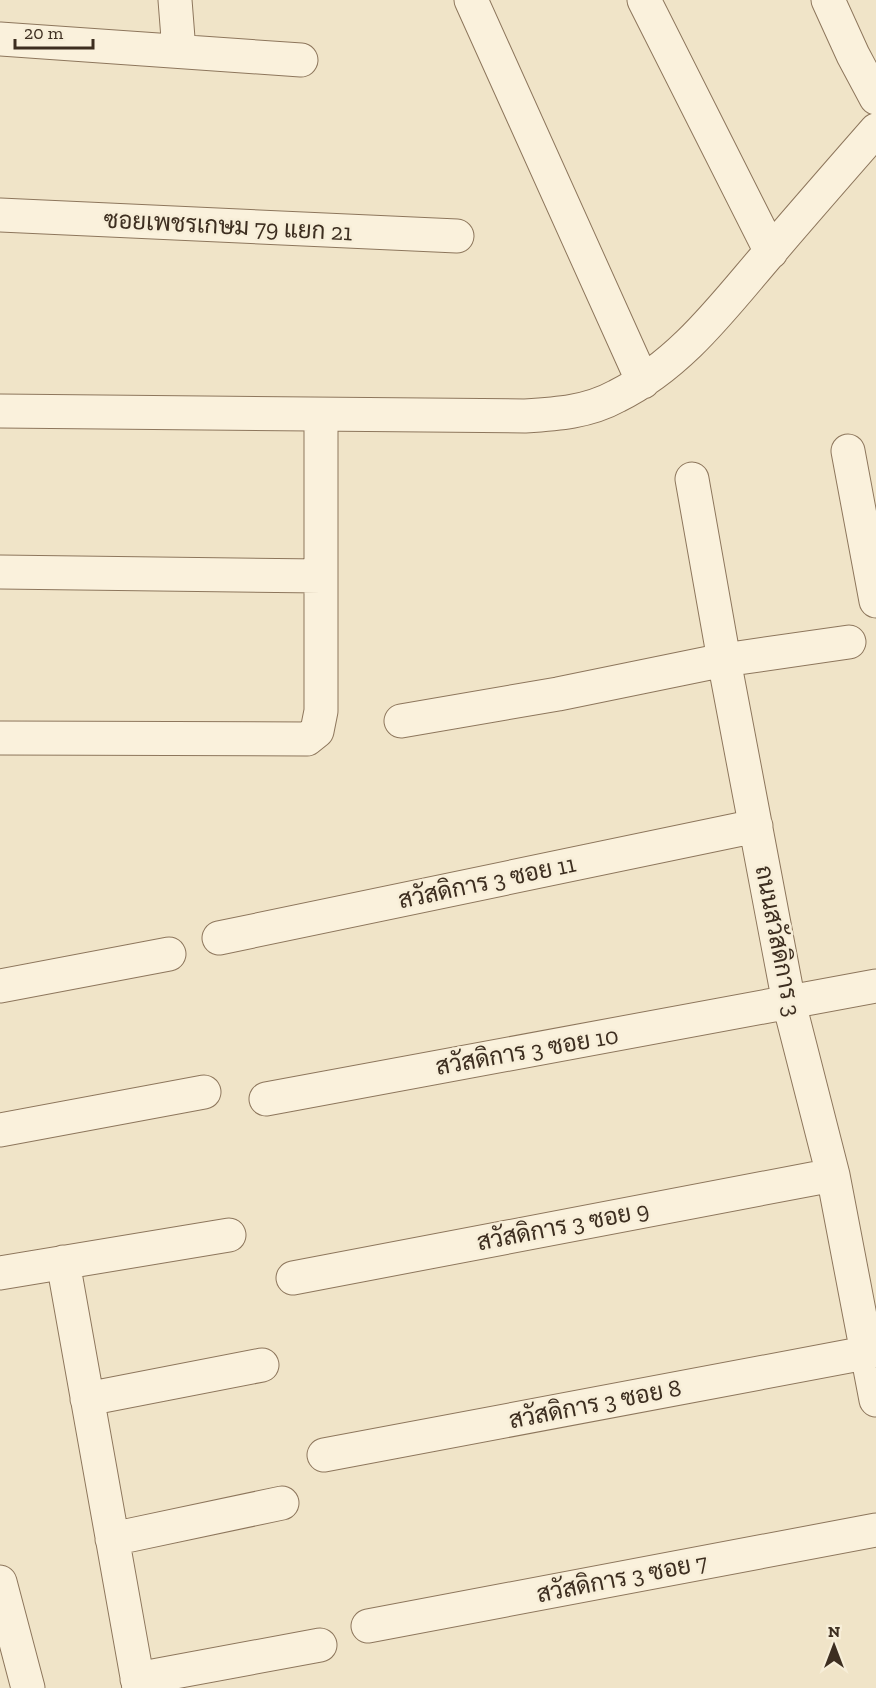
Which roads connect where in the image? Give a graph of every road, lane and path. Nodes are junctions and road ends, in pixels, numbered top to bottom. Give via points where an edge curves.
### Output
1 (175, 0) edge
2 (471, 0) edge
3 (644, 0) edge
4 (828, 0) edge
5 (0, 39) edge
6 (179, 51) junction
7 (301, 60) dead end
8 (876, 98) edge
9 (876, 130) edge
10 (0, 215) edge
11 (457, 236) dead end
12 (771, 252) junction
13 (643, 382) junction
14 (0, 411) edge
15 (321, 415) junction
16 (848, 451) dead end
17 (692, 479) dead end
18 (0, 572) edge
19 (321, 576) junction
20 (876, 601) edge
21 (849, 642) dead end
22 (724, 660) junction
23 (401, 721) dead end
24 (0, 738) edge
25 (756, 826) junction
26 (219, 938) dead end
27 (169, 954) dead end
28 (0, 986) edge
29 (876, 986) edge
30 (789, 1003) junction
31 (204, 1092) dead end
32 (266, 1098) dead end
33 (0, 1130) edge
34 (834, 1175) junction
35 (229, 1235) dead end
36 (63, 1262) junction
37 (0, 1273) edge
38 (293, 1278) dead end
39 (871, 1352) edge
40 (262, 1365) dead end
41 (87, 1399) junction
42 (876, 1400) edge
43 (324, 1455) dead end
44 (282, 1503) dead end
45 (876, 1530) edge
46 (112, 1539) junction
47 (0, 1582) edge
48 (368, 1626) dead end
49 (320, 1645) dead end
50 (138, 1684) edge
51 (28, 1688) edge

1 - 6 street
2 - 13 street
3 - 12 street
4 - 8 street
5 - 6 street
6 - 7 street
9 - 12 street
10 - 11 street, ซอยเพชรเกษม 79 แยก 21
12 - 13 street via 682,350
13 - 15 street via 589,408 559,414
14 - 15 street
15 - 19 street
16 - 20 street
17 - 22 street, ถนนสวัสดิการ 3
18 - 19 street
19 - 24 street via 321,711 317,731 307,739
21 - 22 street
22 - 23 street
22 - 25 street, ถนนสวัสดิการ 3
25 - 26 street, สวัสดิการ 3 ซอย 11
25 - 30 street, ถนนสวัสดิการ 3
27 - 28 street
29 - 30 street, สวัสดิการ 3 ซอย 10
30 - 32 street, สวัสดิการ 3 ซอย 10
30 - 34 street, ถนนสวัสดิการ 3
31 - 33 street
34 - 38 street, สวัสดิการ 3 ซอย 9
34 - 39 street, ถนนสวัสดิการ 3
35 - 36 street
36 - 37 street
36 - 41 street
39 - 42 street, ถนนสวัสดิการ 3
39 - 43 street, สวัสดิการ 3 ซอย 8
40 - 41 street
41 - 46 street
44 - 46 street
45 - 48 street, สวัสดิการ 3 ซอย 7
46 - 50 street
47 - 51 street
49 - 50 street

